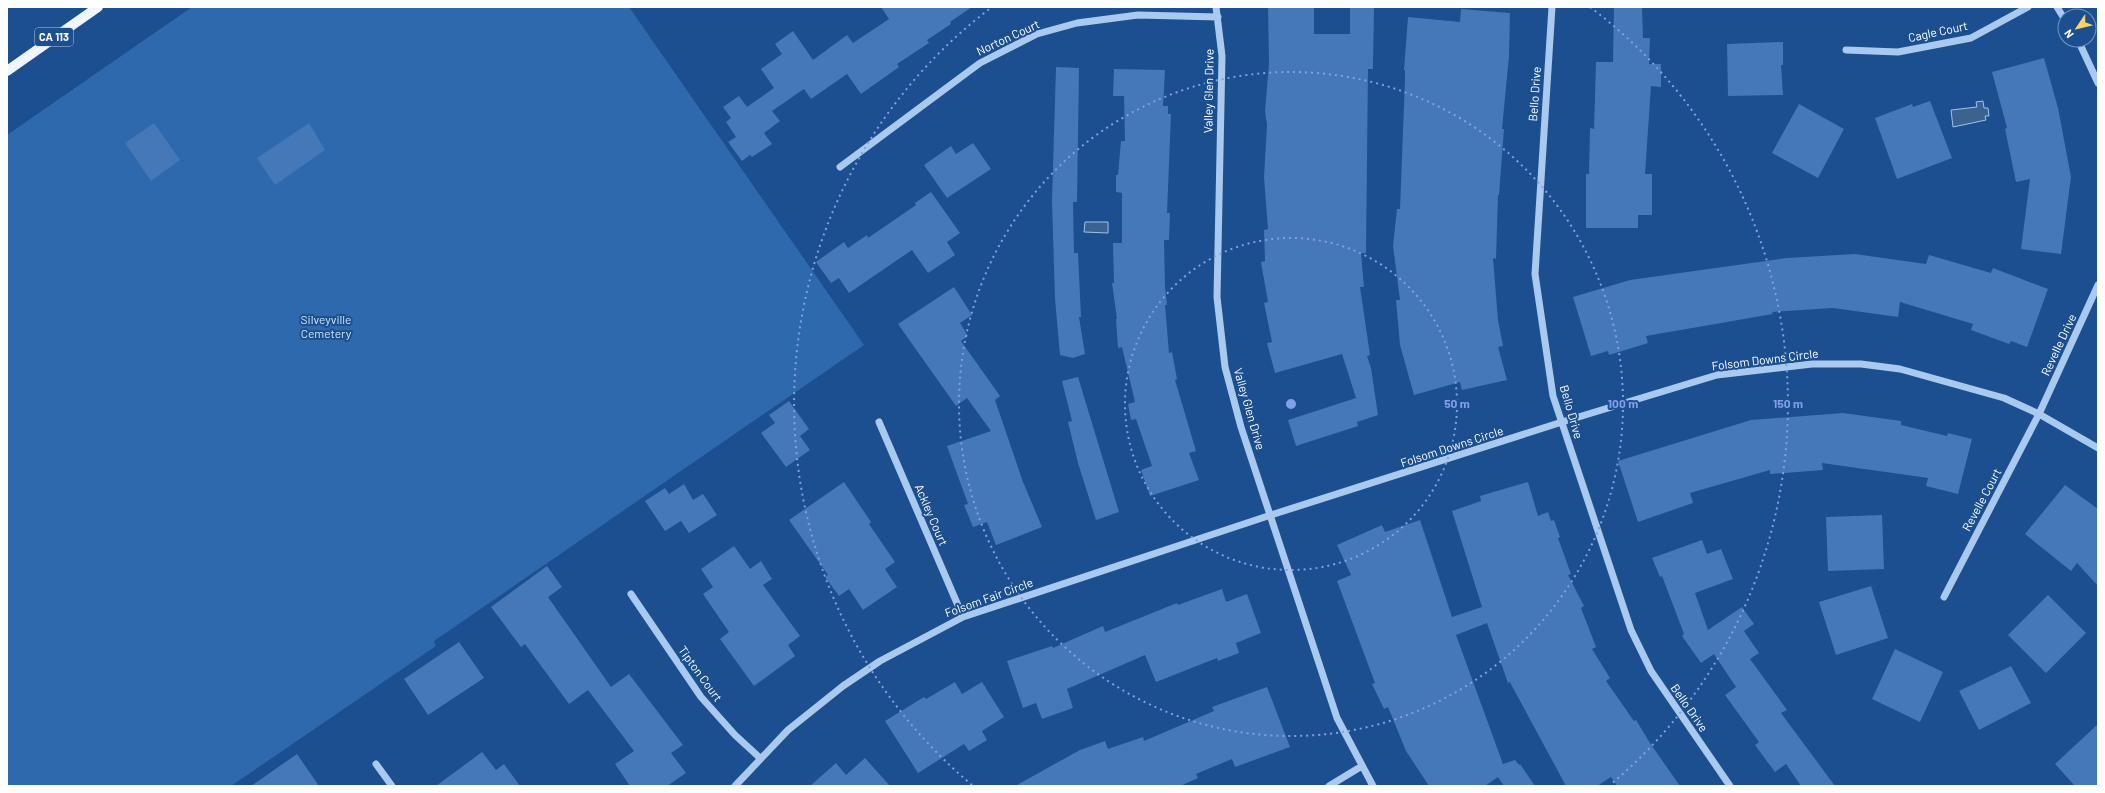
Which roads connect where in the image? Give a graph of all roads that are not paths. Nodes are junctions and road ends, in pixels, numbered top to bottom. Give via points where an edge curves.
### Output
1 (98, 7) edge
2 (1216, 7) edge
3 (1220, 7) edge
4 (1552, 7) edge
5 (2028, 7) edge
6 (1218, 17) junction
7 (2082, 48) edge
8 (1846, 50) dead end
9 (8, 68) edge
10 (2098, 83) edge
11 (840, 167) dead end
12 (2098, 285) edge
13 (2039, 414) junction
14 (879, 422) dead end
15 (1562, 422) junction
16 (2098, 448) edge
17 (1270, 515) junction
18 (631, 594) dead end
19 (1944, 597) dead end
20 (963, 617) junction
21 (760, 758) junction
22 (376, 764) dead end
23 (1362, 766) junction
24 (392, 786) edge
25 (735, 786) edge
26 (1329, 786) edge
27 (1373, 786) edge
28 (1730, 786) edge

1 - 9 main road, CA 113
2 - 6 street, Valley Glen Drive
3 - 6 street, Valley Glen Drive
4 - 15 street, Bello Drive via 1535,274 1553,396
5 - 8 street, Cagle Court via 1971,38 1898,52
6 - 11 street, Norton Court via 1138,15 1077,23 1037,34 980,63
6 - 17 street, Valley Glen Drive via 1222,56 1217,227 1220,334 1232,397
7 - 10 street
12 - 13 street, Revelle Drive
13 - 15 street, Folsom Downs Circle via 2004,398 1900,370 1861,364 1812,364 1717,375
13 - 16 street, Folsom Downs Circle
13 - 19 street, Revelle Court
14 - 20 street, Ackley Court
15 - 17 street, Folsom Downs Circle
15 - 28 street, Bello Drive via 1630,630 1651,671
17 - 20 street, Folsom Fair Circle
17 - 23 street, Valley Glen Drive via 1337,718
18 - 21 street, Tipton Court via 701,697 726,726
20 - 21 street, Folsom Fair Circle via 880,661 843,686 794,725
21 - 25 street, Folsom Fair Circle
22 - 24 street
23 - 26 street
23 - 27 street, Valley Glen Drive

